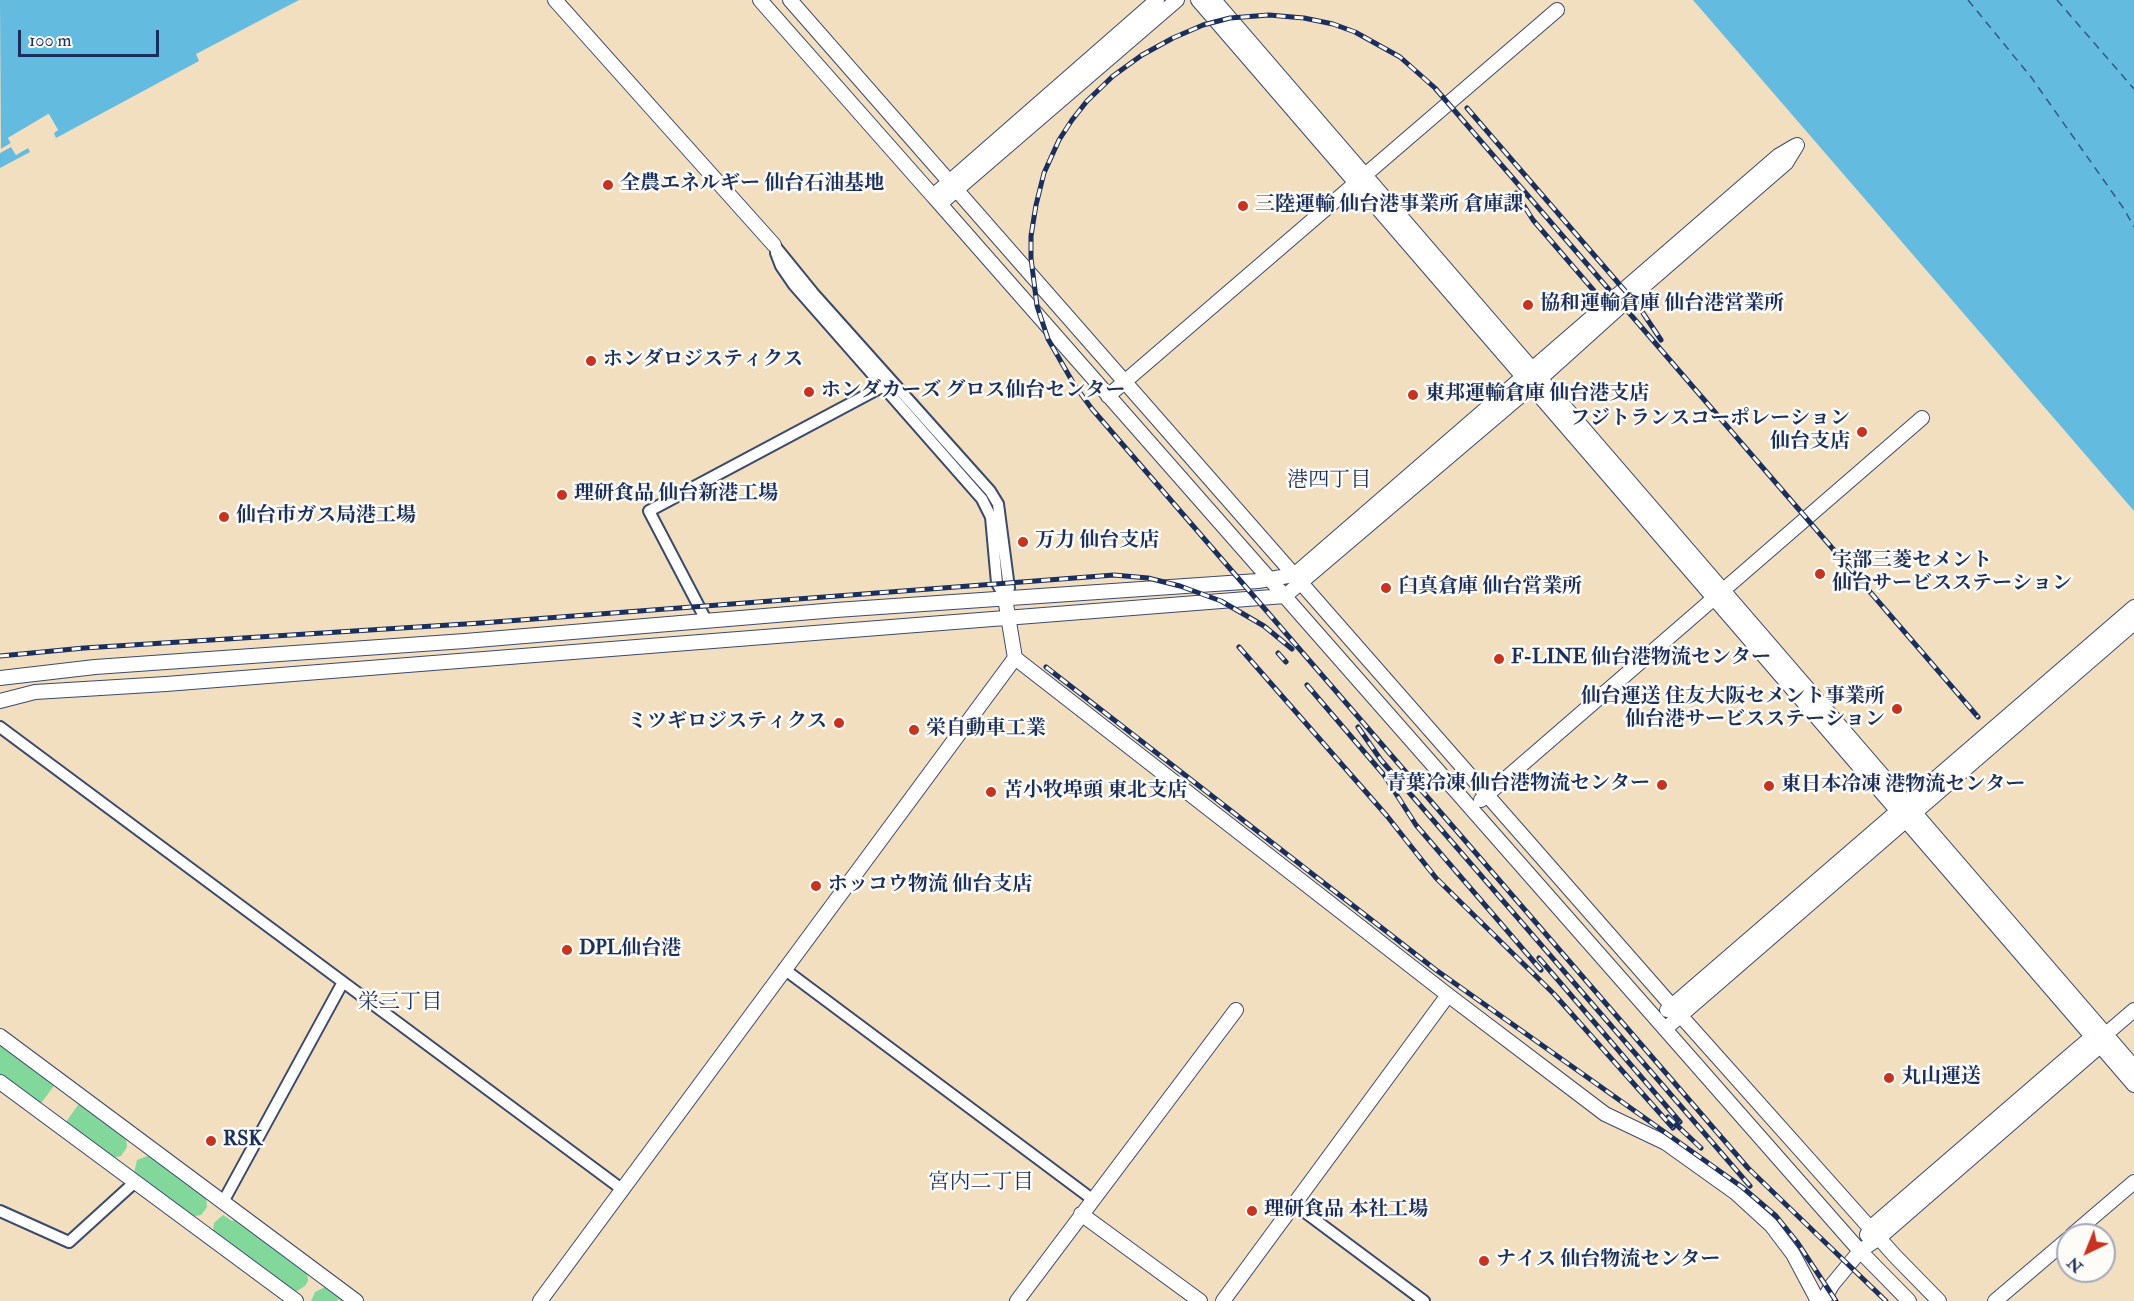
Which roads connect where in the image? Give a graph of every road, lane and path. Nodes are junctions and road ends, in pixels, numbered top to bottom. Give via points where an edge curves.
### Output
1 (555, 0) edge
2 (760, 0) edge
3 (790, 0) edge
4 (1157, 0) edge
5 (1177, 0) edge
6 (1198, 0) edge
7 (1214, 0) edge
8 (1557, 10) dead end
9 (1360, 180) junction
10 (952, 187) junction
11 (936, 200) junction
12 (774, 245) joint
13 (1531, 378) junction
14 (1124, 382) junction
15 (887, 383) junction
16 (1108, 396) junction
17 (1922, 418) dead end
18 (1297, 579) junction
19 (1269, 580) junction
20 (1720, 594) junction
21 (1285, 596) junction
22 (1005, 598) junction
23 (2134, 608) edge
24 (1009, 619) junction
25 (706, 620) junction
26 (2134, 623) edge
27 (465, 641) junction
28 (1015, 658) junction
29 (466, 659) junction
30 (0, 678) edge
31 (0, 700) edge
32 (0, 727) edge
33 (1487, 795) junction
34 (1471, 809) junction
35 (1906, 811) junction
36 (784, 969) junction
37 (344, 982) junction
38 (1448, 995) junction
39 (1236, 1010) dead end
40 (1677, 1010) junction
41 (2134, 1010) edge
42 (1660, 1024) junction
43 (0, 1036) edge
44 (2099, 1039) junction
45 (2134, 1067) edge
46 (0, 1083) edge
47 (2134, 1085) edge
48 (135, 1182) junction
49 (2134, 1182) edge
50 (623, 1190) junction
51 (1092, 1199) junction
52 (223, 1202) junction
53 (1294, 1204) junction
54 (0, 1211) edge
55 (1081, 1214) junction
56 (2086, 1223) edge
57 (1874, 1233) junction
58 (2056, 1249) edge
59 (1860, 1251) junction
60 (296, 1301) edge
61 (356, 1301) edge
62 (540, 1301) edge
63 (1017, 1301) edge
64 (1200, 1301) edge
65 (1223, 1301) edge
66 (1424, 1301) edge
67 (1820, 1301) edge
68 (1909, 1301) edge
69 (1939, 1301) edge
70 (1995, 1301) edge

1 - 12 street
2 - 11 street
3 - 10 street
4 - 10 street
5 - 10 street
6 - 9 street
7 - 9 street
8 - 9 street
9 - 13 street
9 - 14 street
10 - 11 street
10 - 14 street
11 - 16 street
12 - 15 street via 781,266 794,285
13 - 13 street via 1778,156 1797,145 1786,163
13 - 18 street
13 - 20 street
14 - 16 street
14 - 18 street
15 - 22 street via 988,508 997,583
15 - 25 street via 649,511
16 - 19 street
17 - 20 street
18 - 19 street
18 - 21 street
18 - 33 street
19 - 21 street
19 - 22 street
20 - 33 street
20 - 35 street
21 - 24 street
21 - 34 street
22 - 24 street
22 - 25 street
23 - 35 street
24 - 28 street
24 - 29 street
25 - 27 street
26 - 35 street
27 - 29 street
27 - 30 street via 95,667
28 - 36 street
28 - 38 street
29 - 31 street via 35,692
32 - 37 street
33 - 34 street
33 - 40 street
34 - 42 street
35 - 40 street
35 - 44 street
36 - 50 street
36 - 51 street
37 - 50 street
37 - 52 street
38 - 53 street
38 - 67 street via 1605,1114 1666,1143 1744,1200 1771,1225 1793,1254
39 - 51 street
40 - 42 street
40 - 57 street
41 - 44 street
42 - 59 street
43 - 52 street
44 - 45 street
44 - 47 street
44 - 57 street
46 - 48 street
48 - 54 street via 69,1242
48 - 60 street
49 - 56 street
50 - 62 street
51 - 55 street
52 - 61 street
53 - 65 street
53 - 66 street
55 - 63 street
55 - 64 street
57 - 59 street
57 - 69 street
58 - 70 street
59 - 67 street
59 - 68 street

